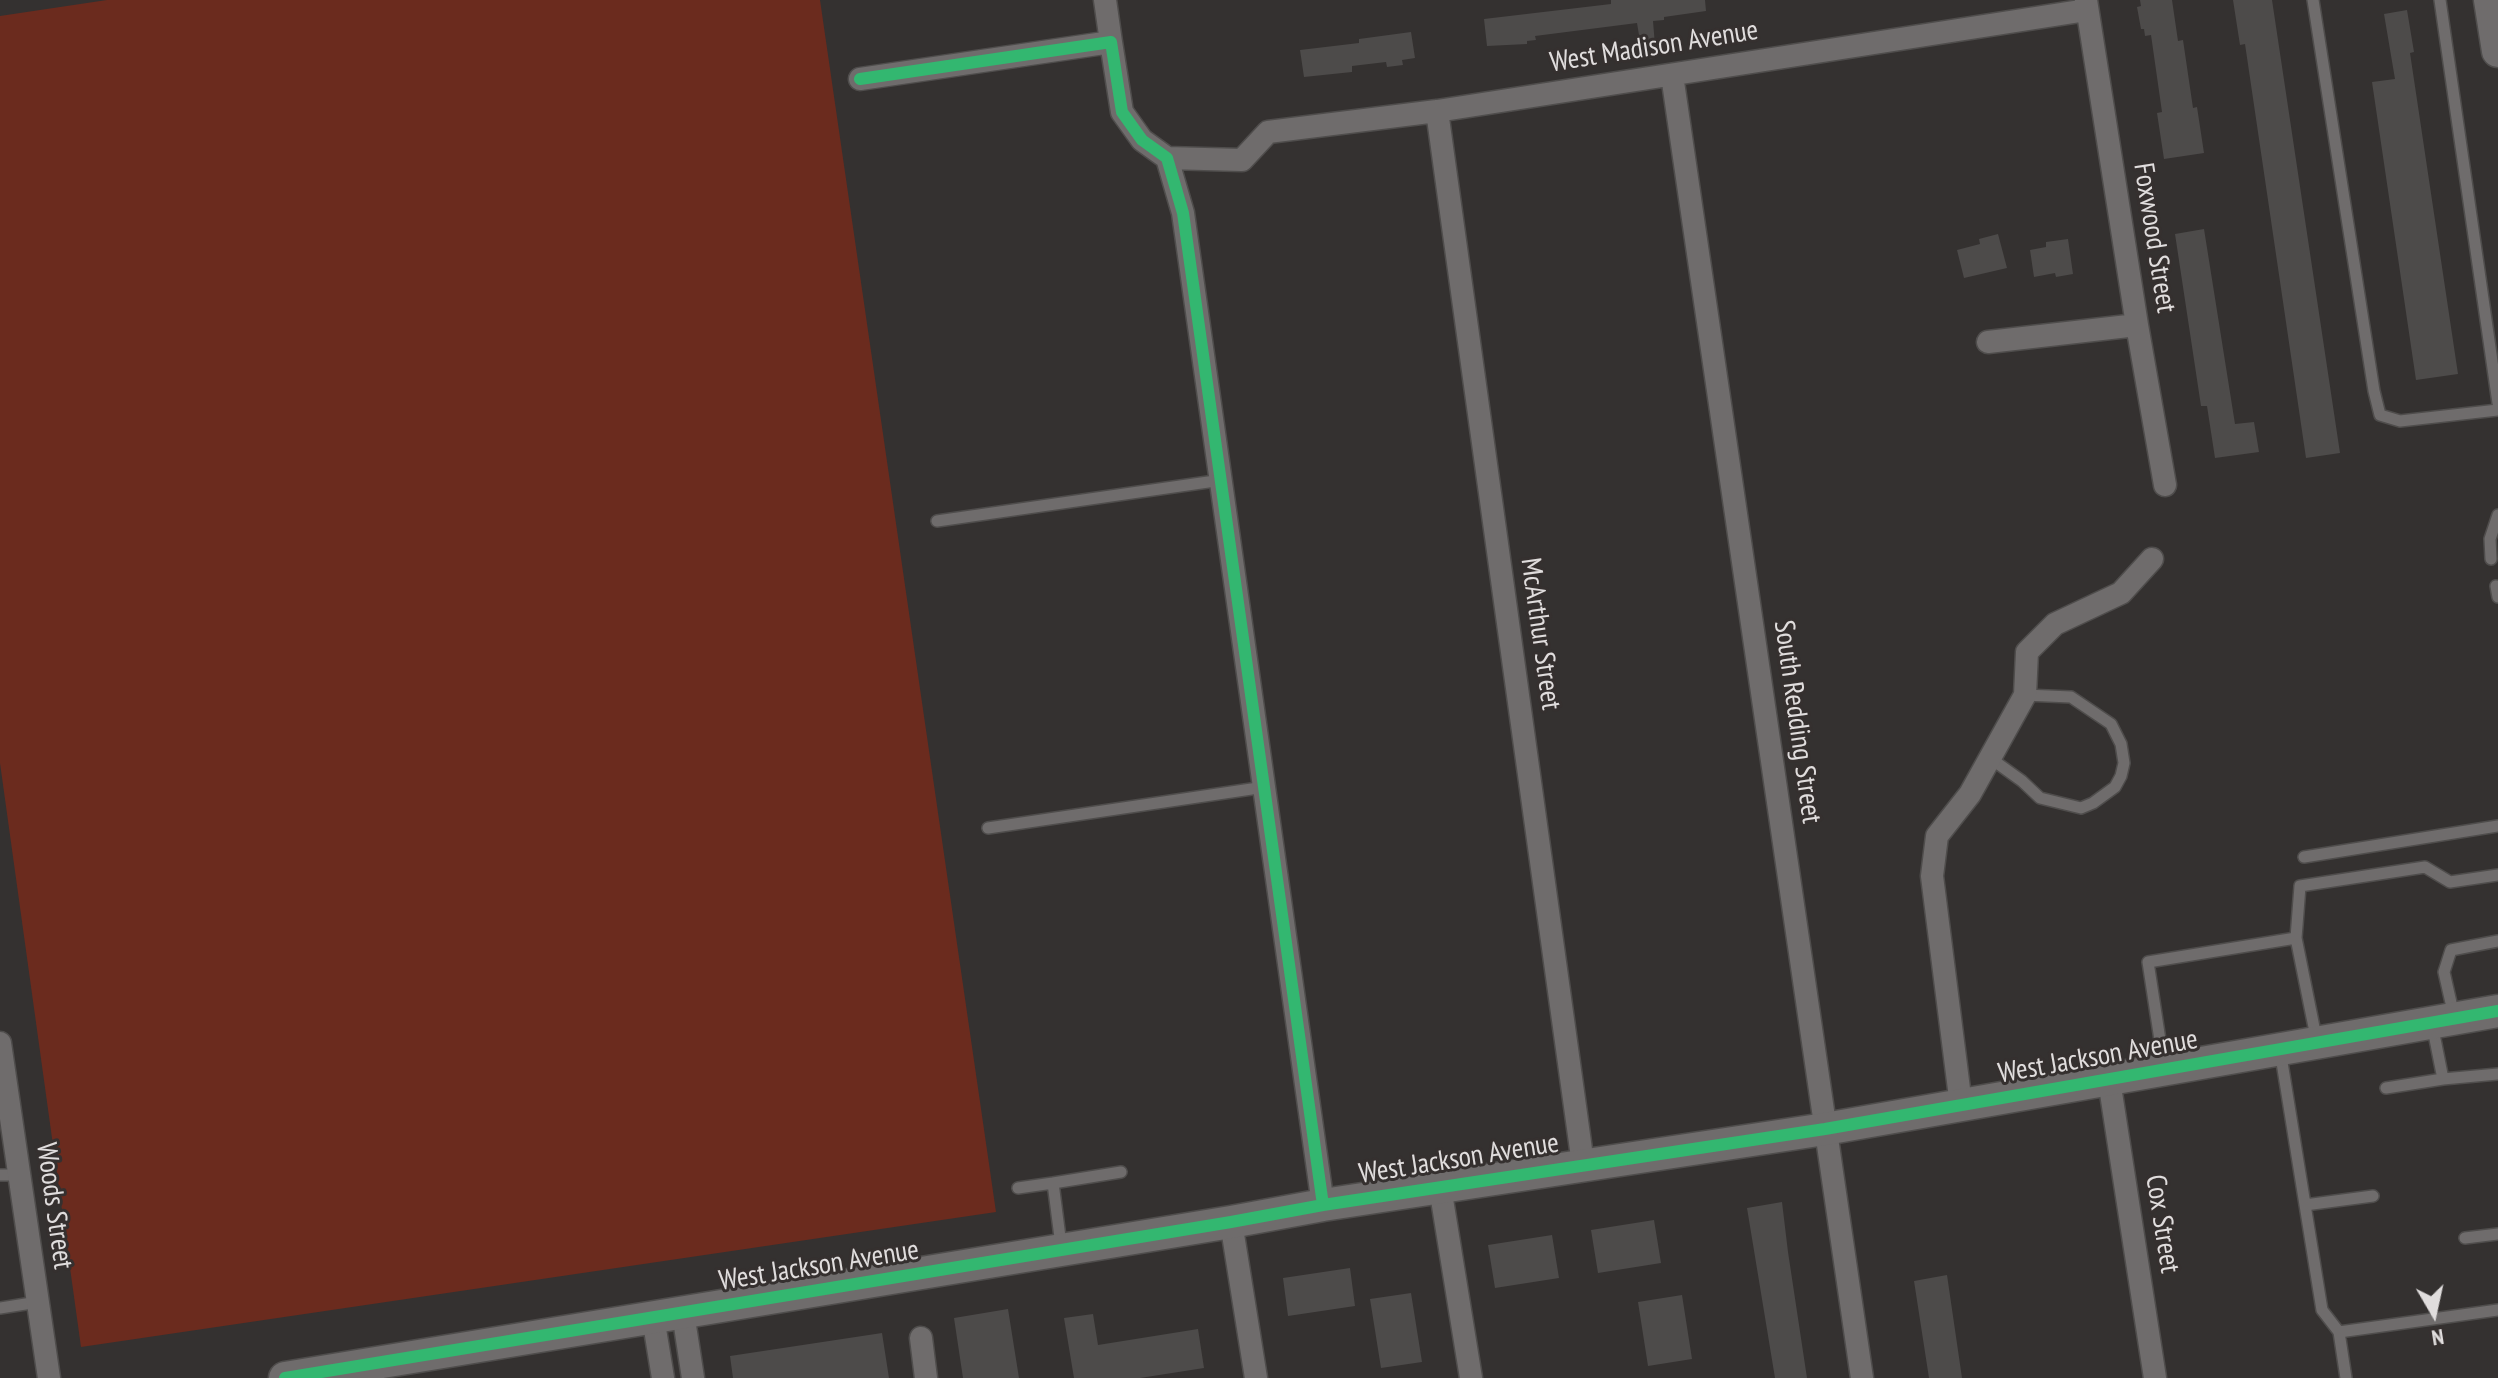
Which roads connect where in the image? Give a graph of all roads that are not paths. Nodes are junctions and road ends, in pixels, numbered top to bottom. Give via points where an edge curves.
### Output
1 (1105, 0) edge
2 (2313, 0) edge
3 (2440, 0) edge
4 (2490, 0) edge
5 (2086, 5) edge
6 (1111, 42) junction
7 (2498, 51) edge
8 (1672, 75) junction
9 (860, 79) dead end
10 (1437, 111) junction
11 (1167, 158) junction
12 (2137, 325) junction
13 (1988, 342) dead end
14 (2498, 403) edge
15 (2498, 410) edge
16 (1222, 480) junction
17 (2165, 485) dead end
18 (2498, 515) edge
19 (937, 521) dead end
20 (2152, 559) dead end
21 (2491, 559) dead end
22 (2025, 695) junction
23 (1990, 758) junction
24 (1266, 787) junction
25 (2498, 826) edge
26 (988, 828) dead end
27 (2304, 857) dead end
28 (2498, 875) edge
29 (2296, 938) junction
30 (2498, 941) edge
31 (2498, 1011) edge
32 (2443, 1020) junction
33 (2317, 1042) junction
34 (0, 1043) edge
35 (2280, 1049) junction
36 (2164, 1070) junction
37 (2, 1072) edge
38 (2498, 1074) edge
39 (2443, 1079) junction
40 (2109, 1080) junction
41 (2386, 1088) dead end
42 (1961, 1105) junction
43 (1825, 1129) junction
44 (1583, 1164) junction
45 (1121, 1172) dead end
46 (10, 1175) edge
47 (1053, 1183) junction
48 (1440, 1187) junction
49 (1018, 1188) dead end
50 (2373, 1196) dead end
51 (1323, 1205) junction
52 (2305, 1205) junction
53 (1231, 1222) junction
54 (2498, 1234) edge
55 (2465, 1238) dead end
56 (1062, 1250) junction
57 (38, 1302) junction
58 (0, 1308) edge
59 (2498, 1310) edge
60 (668, 1315) junction
61 (2339, 1332) junction
62 (921, 1338) dead end
63 (49, 1378) edge
64 (285, 1378) edge
65 (663, 1378) edge
66 (693, 1378) edge
67 (926, 1378) edge
68 (1256, 1378) edge
69 (1471, 1378) edge
70 (1862, 1378) edge
71 (2155, 1378) edge
72 (2346, 1378) edge

1 - 6 street
2 - 15 lane via 2380,415 2400,421
3 - 14 lane
4 - 7 street
5 - 8 street, West Madison Avenue
5 - 12 street, Foxwood Street
6 - 9 street
6 - 11 street via 1122,112 1142,140
8 - 10 street, West Madison Avenue
8 - 43 street, South Redding Street
10 - 11 street, West Madison Avenue via 1268,132 1242,160
10 - 44 street, McArthur Street
11 - 16 street via 1183,213
12 - 13 street
12 - 17 street, Foxwood Street
16 - 19 lane
16 - 24 street
18 - 21 lane via 2490,539
20 - 22 street via 2121,593 2055,624 2027,652
22 - 23 street
22 - 23 lane via 2071,697 2111,724 2124,763 2115,787 2081,808 2040,798
23 - 42 street via 1937,836 1932,876
24 - 26 lane
24 - 51 street
25 - 27 lane
28 - 29 lane via 2450,882 2425,867 2300,886
29 - 33 lane
29 - 36 lane via 2148,962
30 - 32 lane via 2451,950 2444,972
31 - 32 street, West Jackson Avenue
32 - 33 street, West Jackson Avenue
32 - 39 lane
33 - 35 street, West Jackson Avenue
34 - 37 street, Woods Street
35 - 36 street, West Jackson Avenue
35 - 52 lane
36 - 40 street, West Jackson Avenue
37 - 46 street, Woods Street
38 - 39 lane
39 - 41 lane
40 - 42 street, West Jackson Avenue
40 - 71 street, Cox Street
42 - 43 street, West Jackson Avenue
43 - 44 street, West Jackson Avenue
43 - 70 street, South Redding Street
44 - 48 street, West Jackson Avenue
45 - 47 lane
46 - 57 street, Woods Street
47 - 49 lane
47 - 56 lane
48 - 51 street, West Jackson Avenue
48 - 69 street
50 - 52 lane
51 - 53 street, West Jackson Avenue
52 - 61 lane via 2322,1310
53 - 56 street, West Jackson Avenue
53 - 68 street
54 - 55 lane
56 - 60 street, West Jackson Avenue
57 - 58 lane
57 - 63 street, Woods Street
59 - 61 lane
60 - 64 street, West Jackson Avenue
60 - 65 street
60 - 66 street
61 - 72 lane
62 - 67 street

